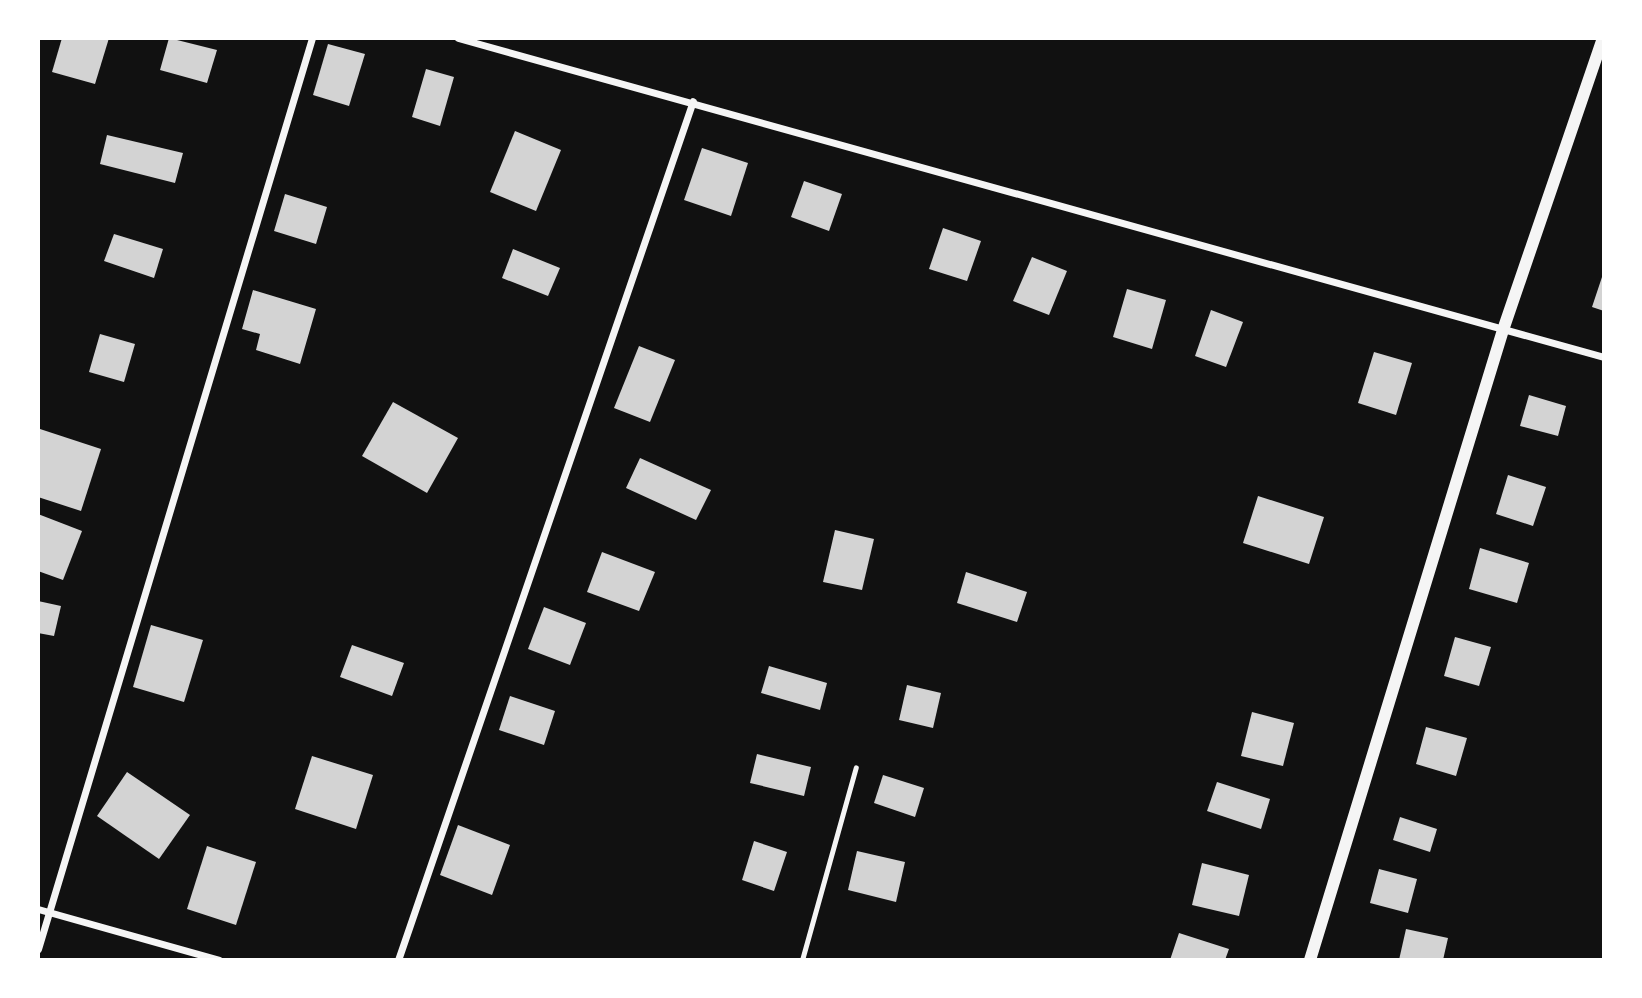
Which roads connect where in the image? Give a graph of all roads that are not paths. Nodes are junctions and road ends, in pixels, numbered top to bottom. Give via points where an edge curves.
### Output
1 (312, 38) edge
2 (458, 38) edge
3 (1603, 38) edge
4 (693, 101) junction
5 (1503, 330) junction
6 (1604, 357) edge
7 (856, 767) dead end
8 (43, 910) edge
9 (38, 948) edge
10 (219, 960) edge
11 (398, 960) edge
12 (802, 960) edge
13 (1310, 960) edge

1 - 8 street
2 - 4 street
3 - 5 street
4 - 5 street
4 - 11 street
5 - 6 street
5 - 13 street
7 - 12 lane
8 - 9 street
8 - 10 street

